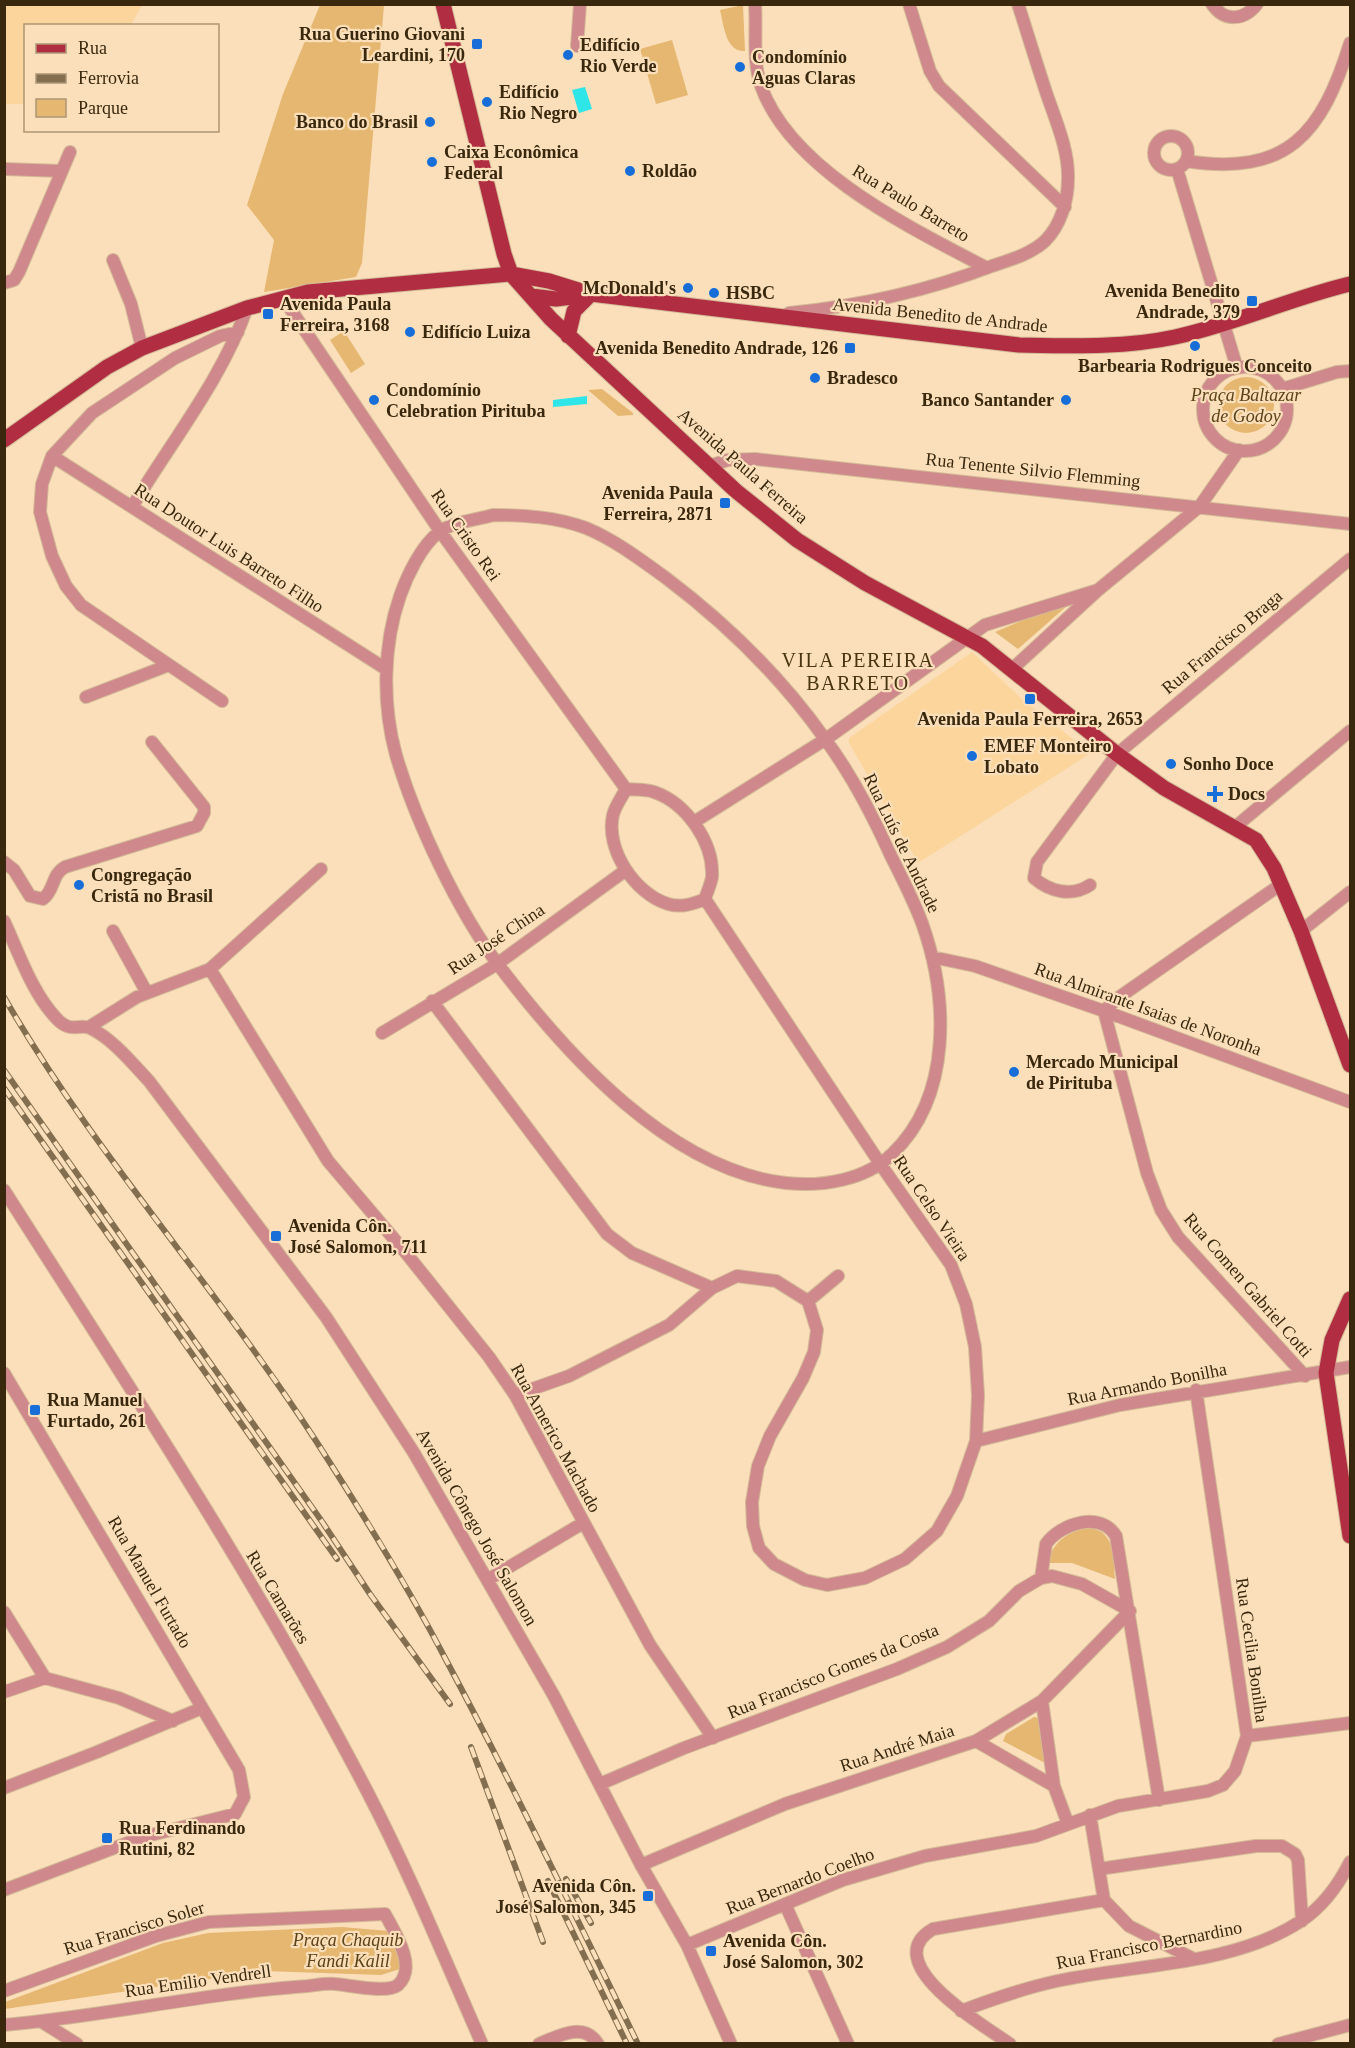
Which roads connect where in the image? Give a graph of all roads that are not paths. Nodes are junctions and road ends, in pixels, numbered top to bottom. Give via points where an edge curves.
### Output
1 (443, 4) edge
2 (580, 4) edge
3 (755, 4) edge
4 (909, 4) edge
5 (1018, 4) edge
6 (1212, 4) edge
7 (1257, 4) edge
8 (1350, 43) edge
9 (577, 46) dead end
10 (70, 152) dead end
11 (4, 169) edge
12 (61, 171) junction
13 (1065, 207) junction
14 (114, 260) dead end
15 (987, 268) junction
16 (511, 274) junction
17 (4, 283) edge
18 (1350, 284) edge
19 (591, 294) junction
20 (531, 296) junction
21 (283, 298) junction
22 (247, 308) junction
23 (764, 316) junction
24 (1222, 323) junction
25 (238, 332) junction
26 (568, 336) junction
27 (142, 348) junction
28 (1237, 368) junction
29 (1350, 371) edge
30 (1282, 389) junction
31 (4, 440) edge
32 (1239, 450) junction
33 (52, 456) junction
34 (712, 465) junction
35 (1200, 506) junction
36 (132, 507) junction
37 (1350, 524) edge
38 (440, 531) junction
39 (1350, 559) edge
40 (1098, 590) junction
41 (967, 638) junction
42 (169, 665) junction
43 (386, 669) junction
44 (1011, 670) junction
45 (86, 697) dead end
46 (222, 701) dead end
47 (1350, 731) edge
48 (826, 739) junction
49 (152, 742) dead end
50 (1117, 754) junction
51 (626, 789) junction
52 (694, 822) junction
53 (1235, 827) junction
54 (4, 862) edge
55 (321, 869) dead end
56 (626, 870) junction
57 (1090, 885) dead end
58 (1281, 885) junction
59 (1350, 892) edge
60 (705, 899) junction
61 (4, 921) edge
62 (113, 931) dead end
63 (1301, 931) junction
64 (932, 957) junction
65 (497, 964) junction
66 (210, 969) junction
67 (147, 993) junction
68 (432, 1001) junction
69 (1104, 1011) junction
70 (89, 1027) junction
71 (382, 1033) dead end
72 (1350, 1065) edge
73 (1350, 1102) edge
74 (881, 1165) junction
75 (4, 1190) edge
76 (838, 1276) dead end
77 (712, 1288) junction
78 (1350, 1299) edge
79 (808, 1301) junction
80 (1350, 1367) edge
81 (4, 1373) edge
82 (1326, 1373) junction
83 (1305, 1376) junction
84 (1196, 1390) junction
85 (515, 1395) junction
86 (976, 1441) junction
87 (583, 1523) junction
88 (1350, 1536) edge
89 (1041, 1578) junction
90 (489, 1579) junction
91 (1130, 1611) junction
92 (4, 1612) edge
93 (45, 1678) junction
94 (4, 1692) edge
95 (1042, 1701) junction
96 (202, 1708) junction
97 (173, 1721) junction
98 (1350, 1723) edge
99 (1247, 1736) junction
100 (713, 1738) junction
101 (976, 1741) junction
102 (600, 1784) junction
103 (1054, 1786) junction
104 (4, 1788) edge
105 (1159, 1800) junction
106 (1090, 1815) junction
107 (1068, 1824) junction
108 (1350, 1862) edge
109 (641, 1865) junction
110 (1099, 1869) junction
111 (4, 1890) edge
112 (1104, 1900) junction
113 (785, 1904) junction
114 (385, 1914) joint
115 (1302, 1921) junction
116 (687, 1945) junction
117 (1194, 1959) junction
118 (4, 1990) edge
119 (961, 2010) junction
120 (42, 2022) junction
121 (722, 2023) junction
122 (4, 2025) edge
123 (1350, 2025) edge
124 (77, 2043) edge
125 (482, 2043) edge
126 (539, 2043) edge
127 (598, 2043) edge
128 (721, 2043) edge
129 (731, 2043) edge
130 (848, 2043) edge
131 (1010, 2043) edge
132 (1278, 2043) edge

1 - 16 main road
2 - 9 street
3 - 15 street, Rua Paulo Barreto via 756,69 761,87 790,134 833,177 882,210
4 - 13 street via 930,71 939,86
5 - 13 street via 1060,133 1068,178
6 - 7 street via 1222,16 1231,18 1248,13
8 - 24 street via 1325,109 1307,134 1265,159 1236,165 1181,165
10 - 12 street
11 - 12 street
12 - 17 street via 19,272 14,280
13 - 15 street via 1044,242
14 - 27 street
15 - 23 street via 900,296 826,310
16 - 19 main road, Avenida Benedito de Andrade
16 - 20 main road, Avenida Paula Ferreira
16 - 21 main road via 308,292
18 - 24 main road, Avenida Benedito de Andrade
19 - 20 main road, Avenida Benedito de Andrade via 556,299
19 - 23 main road, Avenida Benedito de Andrade
19 - 26 main road via 574,311
20 - 26 main road, Avenida Paula Ferreira
21 - 22 main road
21 - 38 street, Rua Cristo Rei
22 - 25 street
22 - 27 main road
23 - 24 main road, Avenida Benedito de Andrade via 1019,345 1072,346 1128,344
24 - 28 street
25 - 33 street via 220,336 175,358 119,395 92,413
25 - 36 street
26 - 34 main road, Avenida Paula Ferreira
27 - 31 main road via 107,367
28 - 30 street via 1264,371
28 - 32 street via 1212,382 1203,410 1213,436 1225,446
29 - 30 street
30 - 32 street via 1287,413 1279,434 1261,448
32 - 35 street
33 - 36 street, Rua Doutor Luis Barreto Filho
33 - 42 street via 42,484 40,512 51,556 66,586 97,618
34 - 35 street, Rua Tenente Silvio Flemming via 755,459
34 - 41 main road, Avenida Paula Ferreira via 736,491 797,540 865,583
35 - 37 street, Rua Tenente Silvio Flemming
35 - 40 street
36 - 43 street, Rua Doutor Luis Barreto Filho
38 - 43 street, Rua Luís de Andrade via 404,584 392,620
38 - 48 street, Rua Luís de Andrade via 493,515 536,515 596,534 634,555 741,640
38 - 51 street, Rua Cristo Rei
39 - 50 street, Rua Francisco Braga
40 - 41 street via 986,625
40 - 44 street
41 - 44 main road, Avenida Paula Ferreira
41 - 48 street
42 - 45 street
42 - 46 street
43 - 65 street, Rua Luís de Andrade via 395,752 414,806 447,881
44 - 50 main road, Avenida Paula Ferreira
47 - 53 street
48 - 52 street
48 - 64 street, Rua Luís de Andrade via 876,822 922,922
49 - 54 street via 204,807 197,826 65,867 55,876 43,900 30,896 15,870
50 - 53 main road, Avenida Paula Ferreira via 1164,788
50 - 57 street, Rua Francisco Braga via 1034,871 1034,878 1052,889 1075,892
51 - 52 street via 652,791 672,800
51 - 56 street via 613,814 612,837
52 - 60 street via 709,856 712,877
53 - 58 main road, Avenida Paula Ferreira via 1256,840
55 - 66 street
56 - 60 street via 648,894 668,904 688,905
56 - 65 street, Rua José China
58 - 63 main road, Avenida Paula Ferreira
58 - 69 street
59 - 63 street
60 - 74 street, Rua Celso Vieira
61 - 70 street via 35,986 57,1019 68,1027
62 - 67 street
63 - 72 main road, Avenida Paula Ferreira
64 - 69 street, Rua Almirante Isaias de Noronha via 975,966
64 - 74 street, Rua Luís de Andrade via 939,1003 940,1051 930,1093 915,1125
65 - 68 street, Rua José China
65 - 74 street, Rua Luís de Andrade via 581,1062 624,1103 674,1141 725,1169 762,1180 802,1185 834,1183
66 - 67 street
66 - 85 street, Rua Americo Machado via 328,1161 406,1253
67 - 70 street
68 - 71 street, Rua José China
68 - 77 street via 607,1234 632,1253
69 - 73 street, Rua Almirante Isaias de Noronha
69 - 83 street, Rua Comen Gabriel Cotti via 1144,1162 1161,1210 1178,1237
70 - 90 street, Avenida Cônego José Salomon via 122,1053 148,1081 326,1317
74 - 86 street, Rua Celso Vieira via 951,1265 966,1304 975,1347
75 - 125 street, Rua Camarões via 282,1638 369,1794
76 - 79 street
77 - 79 street via 737,1276 755,1276 776,1281
77 - 85 street via 669,1325 569,1376
78 - 82 main road via 1332,1340
79 - 86 street, Rua Celso Vieira via 816,1330 814,1352 770,1436 758,1466 752,1502 759,1548 774,1564 805,1580 827,1585 865,1578 905,1559 937,1531 957,1496
80 - 82 street, Rua Armando Bonilha
81 - 96 street, Rua Manuel Furtado
82 - 83 street, Rua Armando Bonilha
82 - 88 main road
83 - 84 street, Rua Armando Bonilha
84 - 86 street, Rua Armando Bonilha
84 - 99 street, Rua Cecilia Bonilha
85 - 87 street, Rua Americo Machado
87 - 90 street
87 - 100 street, Rua Americo Machado via 650,1645
89 - 91 street via 1052,1576 1082,1584
89 - 91 street via 1044,1551 1052,1535 1080,1523 1106,1526 1116,1536
89 - 100 street, Rua Francisco Gomes da Costa via 1019,1591 989,1621 947,1647
90 - 102 street, Avenida Cônego José Salomon
91 - 95 street, Rua André Maia
91 - 105 street
92 - 93 street
93 - 94 street
93 - 97 street via 119,1698
95 - 101 street, Rua André Maia
95 - 103 street
96 - 97 street
96 - 111 street, Rua Manuel Furtado via 239,1770 244,1797 235,1814 143,1837
97 - 104 street
98 - 99 street
99 - 105 street, Rua Cecilia Bonilha via 1234,1771 1223,1785
100 - 102 street, Rua Francisco Gomes da Costa
101 - 103 street
101 - 109 street, Rua André Maia via 785,1804
102 - 109 street, Avenida Cônego José Salomon
103 - 107 street
105 - 106 street, Rua Cecilia Bonilha
106 - 107 street, Rua Cecilia Bonilha
106 - 110 street
107 - 113 street, Rua Bernardo Coelho via 1036,1836 925,1856 843,1880
108 - 115 street, Rua Francisco Bernardino via 1330,1895
109 - 116 street, Avenida Cônego José Salomon
110 - 112 street
110 - 115 street via 1256,1846 1282,1846 1298,1860
112 - 117 street via 1129,1926
112 - 119 street via 933,1929 920,1937 915,1959 926,1977
113 - 116 street, Rua Bernardo Coelho
113 - 130 street
114 - 118 street, Rua Francisco Soler via 209,1922 156,1936
114 - 120 street, Rua Emilio Vendrell via 404,1952 404,1973 395,1987 333,1984 247,1990
115 - 117 street, Rua Francisco Bernardino via 1264,1941
116 - 121 street, Avenida Cônego José Salomon
117 - 119 street, Rua Francisco Bernardino via 1058,1981
119 - 131 street
120 - 122 street, Rua Emilio Vendrell
120 - 124 street
121 - 128 street, Avenida Cônego José Salomon
121 - 129 street, Avenida Cônego José Salomon
123 - 132 street
126 - 127 street via 580,2031 590,2033

